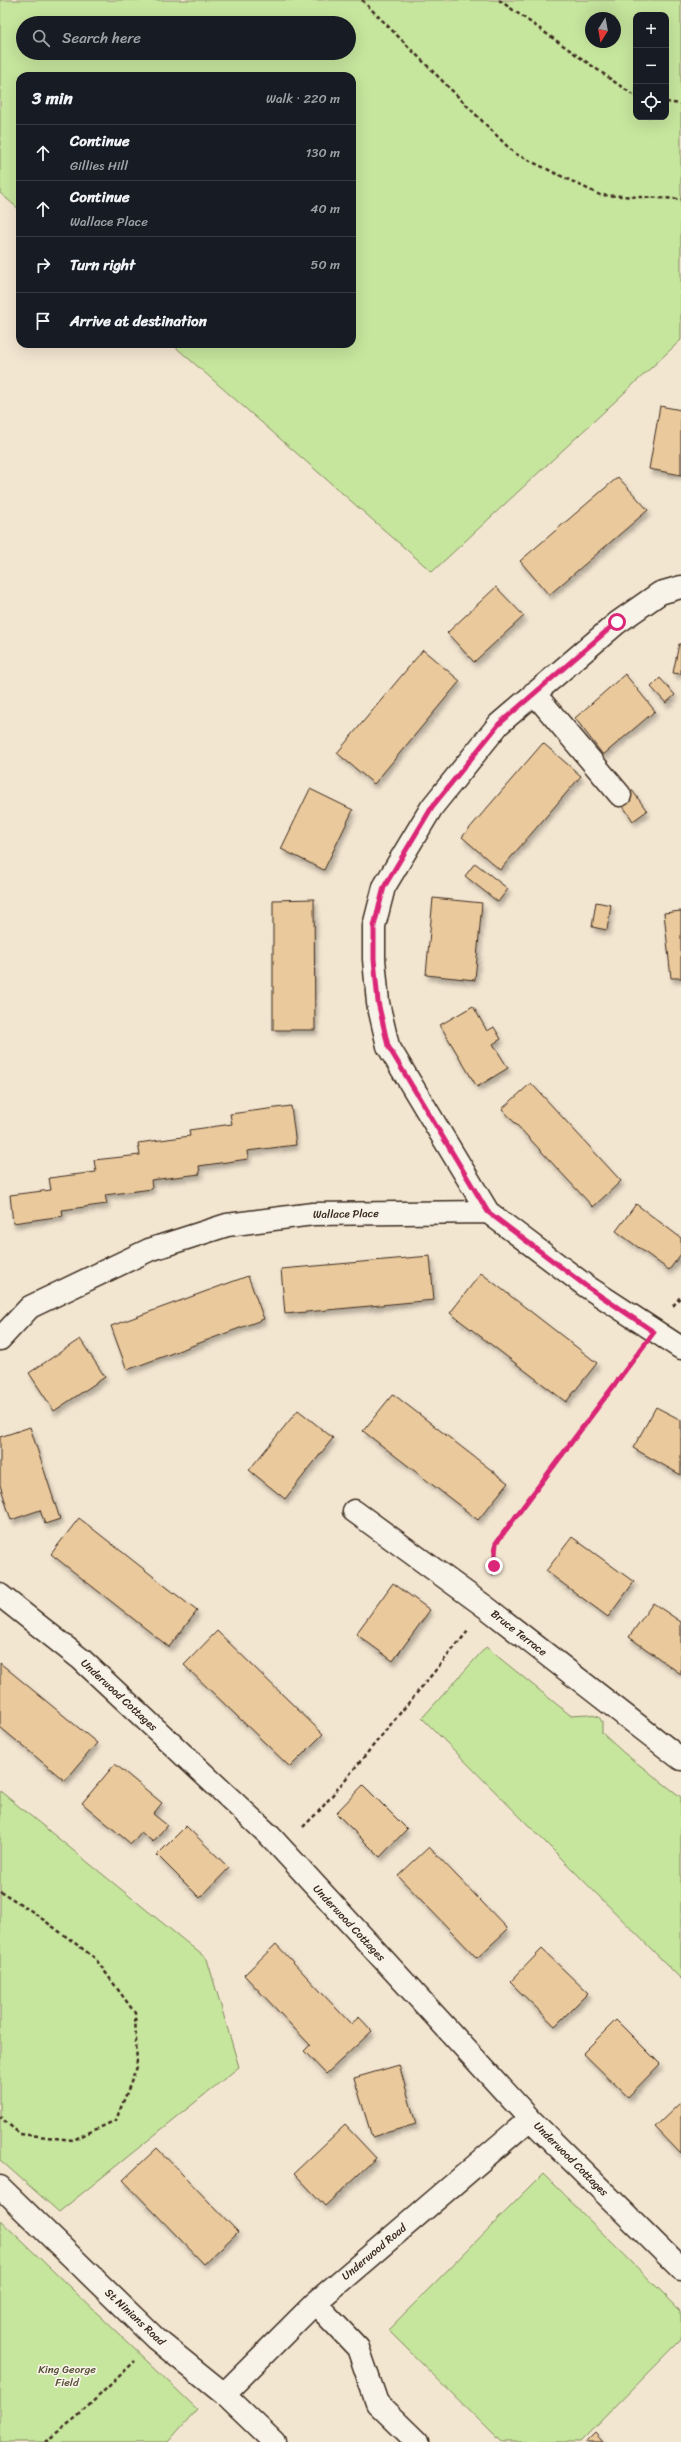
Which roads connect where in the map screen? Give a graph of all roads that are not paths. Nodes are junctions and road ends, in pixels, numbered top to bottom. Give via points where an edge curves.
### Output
1 (681, 587) edge
2 (534, 693) junction
3 (620, 795) dead end
4 (488, 1212) junction
5 (0, 1339) edge
6 (681, 1348) edge
7 (354, 1511) dead end
8 (0, 1595) edge
9 (681, 1759) edge
10 (530, 2119) junction
11 (0, 2187) edge
12 (681, 2269) edge
13 (314, 2303) junction
14 (224, 2394) junction
15 (274, 2442) edge
16 (417, 2442) edge

1 - 2 street via 660,593 617,622
2 - 3 street
2 - 4 street via 499,724 432,807 384,887 374,926 378,1002 388,1046
4 - 5 street, Wallace Place via 313,1214 227,1225 149,1250 30,1307
4 - 6 street via 586,1286
7 - 9 street, Bruce Terrace via 487,1608
8 - 10 street, Underwood Cottages via 82,1660 281,1849
10 - 12 street, Underwood Cottages
10 - 13 street, Underwood Road
11 - 14 street, St Ninians Road via 156,2339
13 - 14 street, Underwood Road
13 - 16 street via 358,2348 377,2403
14 - 15 street, St Ninians Road

